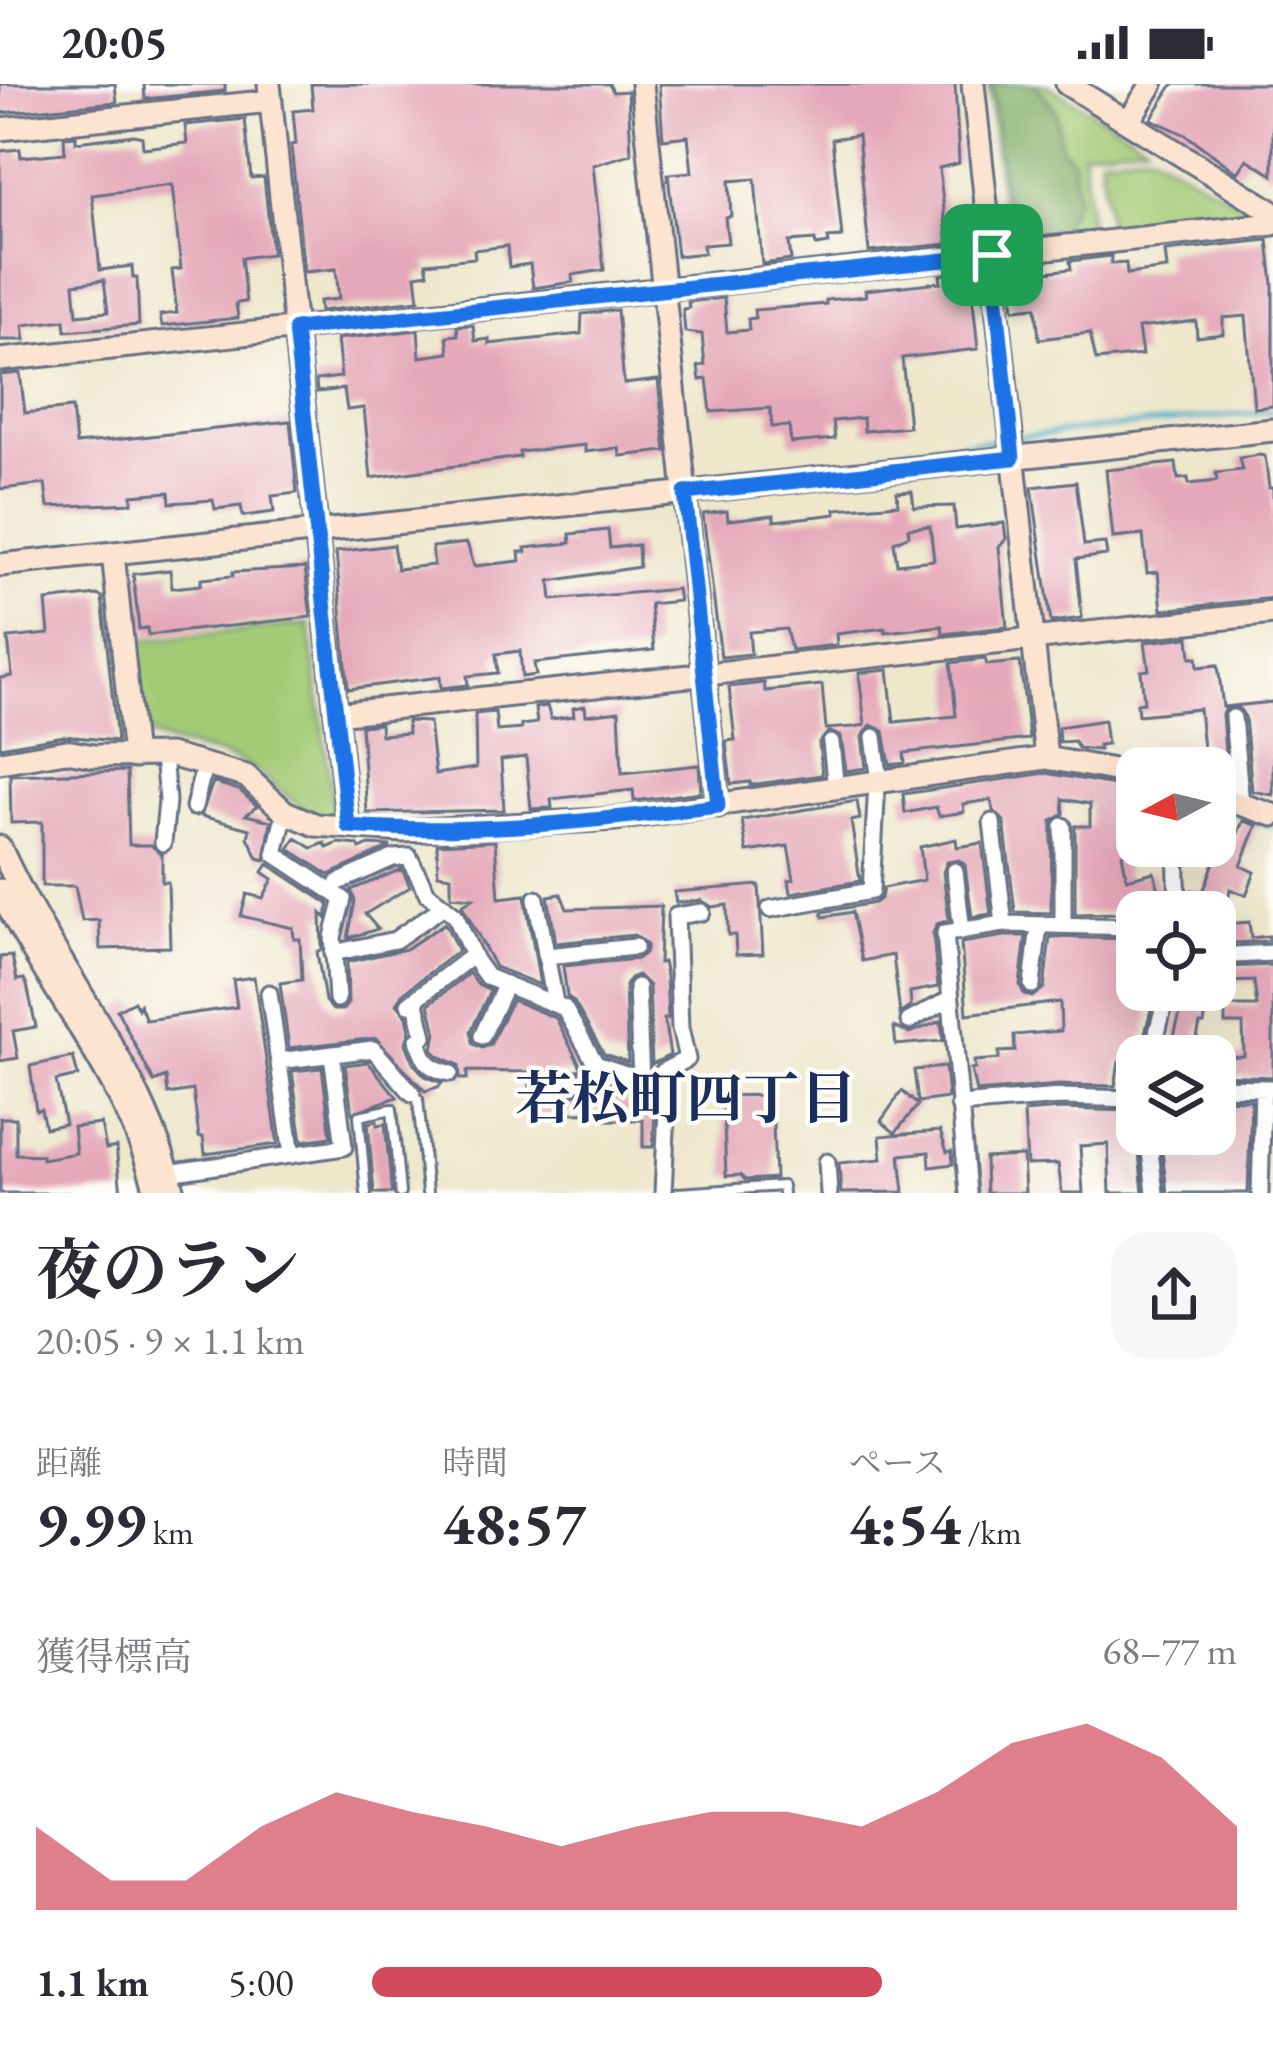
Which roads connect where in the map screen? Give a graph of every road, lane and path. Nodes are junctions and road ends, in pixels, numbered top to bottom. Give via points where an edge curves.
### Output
1 (642, 84) edge
2 (974, 84) edge
3 (1067, 84) edge
4 (1152, 84) edge
5 (270, 92) edge
6 (1128, 122) junction
7 (0, 130) edge
8 (1273, 212) edge
9 (1273, 224) edge
10 (992, 255) junction
11 (664, 290) junction
12 (295, 329) junction
13 (0, 361) edge
14 (1273, 430) edge
15 (1013, 458) junction
16 (685, 493) junction
17 (317, 532) junction
18 (113, 553) junction
19 (0, 565) edge
20 (1273, 613) edge
21 (1033, 639) junction
22 (704, 674) junction
23 (336, 714) junction
24 (1233, 718) dead end
25 (874, 737) dead end
26 (831, 743) dead end
27 (163, 755) junction
28 (134, 757) junction
29 (1046, 758) junction
30 (0, 762) edge
31 (206, 763) junction
32 (1116, 770) edge
33 (836, 788) junction
34 (877, 788) junction
35 (1236, 803) edge
36 (1240, 804) junction
37 (718, 806) junction
38 (194, 807) dead end
39 (286, 812) junction
40 (1273, 815) edge
41 (992, 821) dead end
42 (348, 826) junction
43 (1063, 826) dead end
44 (163, 843) dead end
45 (0, 848) edge
46 (955, 871) dead end
47 (339, 882) dead end
48 (0, 890) edge
49 (536, 899) dead end
50 (779, 902) dead end
51 (444, 906) junction
52 (702, 912) dead end
53 (1004, 925) junction
54 (1039, 925) junction
55 (1063, 925) junction
56 (1116, 926) edge
57 (962, 931) junction
58 (635, 947) dead end
59 (333, 953) junction
60 (1273, 953) edge
61 (473, 955) junction
62 (1236, 955) edge
63 (547, 956) junction
64 (506, 984) junction
65 (1032, 985) dead end
66 (637, 987) dead end
67 (269, 993) dead end
68 (337, 999) dead end
69 (950, 1000) junction
70 (555, 1003) junction
71 (909, 1021) dead end
72 (482, 1036) dead end
73 (332, 1054) junction
74 (279, 1061) junction
75 (609, 1070) junction
76 (450, 1073) dead end
77 (648, 1080) junction
78 (1236, 1087) edge
79 (547, 1088) dead end
80 (1268, 1088) edge
81 (415, 1096) joint
82 (1116, 1098) edge
83 (959, 1105) junction
84 (292, 1155) junction
85 (1150, 1155) edge
86 (827, 1162) dead end
87 (171, 1183) edge
88 (156, 1193) edge
89 (366, 1193) edge
90 (400, 1193) edge
91 (427, 1193) edge
92 (663, 1193) edge
93 (679, 1193) edge
94 (783, 1193) edge
95 (829, 1193) edge
96 (968, 1193) edge
97 (1155, 1193) edge
98 (1260, 1193) edge

1 - 11 street
2 - 10 street
3 - 6 street
4 - 6 street
5 - 7 street
5 - 12 street
6 - 8 street
9 - 10 street
10 - 11 street
10 - 15 street
11 - 12 street
11 - 16 street
12 - 13 street
12 - 17 street
14 - 15 street
15 - 16 street
15 - 21 street
16 - 17 street
16 - 22 street
17 - 18 street
17 - 23 street
18 - 19 street
18 - 28 street
20 - 21 street
21 - 22 street
21 - 29 street
22 - 23 street
22 - 37 street
23 - 42 street
24 - 36 street
25 - 34 street
26 - 33 street
27 - 28 street
27 - 31 street
27 - 44 street
28 - 30 street via 66,751
29 - 32 street
29 - 34 street
31 - 38 street
31 - 39 street via 246,776
33 - 34 street
33 - 37 street
34 - 50 street via 871,891
35 - 36 street
36 - 40 street
37 - 42 street via 616,819
39 - 42 street via 316,825
39 - 59 street via 275,854 343,899
41 - 53 street
43 - 55 street
45 - 87 street via 131,1078
46 - 57 street
47 - 51 street via 409,857 427,893
48 - 88 street via 108,1072
49 - 63 street
51 - 59 street via 395,940
51 - 61 street
52 - 77 street via 675,908 674,1029 687,1059
53 - 54 street
53 - 57 street
54 - 55 street
54 - 65 street
55 - 56 street
57 - 69 street via 945,933
58 - 63 street
59 - 68 street
60 - 62 street
61 - 64 street
61 - 76 street via 412,1002 423,1059
63 - 70 street
64 - 70 street
64 - 72 street
66 - 77 street
67 - 74 street
69 - 71 street via 929,1018
69 - 83 street
70 - 75 street via 596,1064
73 - 74 street
73 - 81 street via 373,1049
73 - 84 street via 344,1148
74 - 84 street
75 - 77 street
75 - 79 street
77 - 92 street via 665,1094 667,1109
78 - 80 street
80 - 98 street
81 - 91 lane
82 - 83 street
83 - 96 street
84 - 87 street
85 - 97 street
86 - 95 street
89 - 90 lane via 359,1116 392,1108
93 - 94 lane via 782,1186

